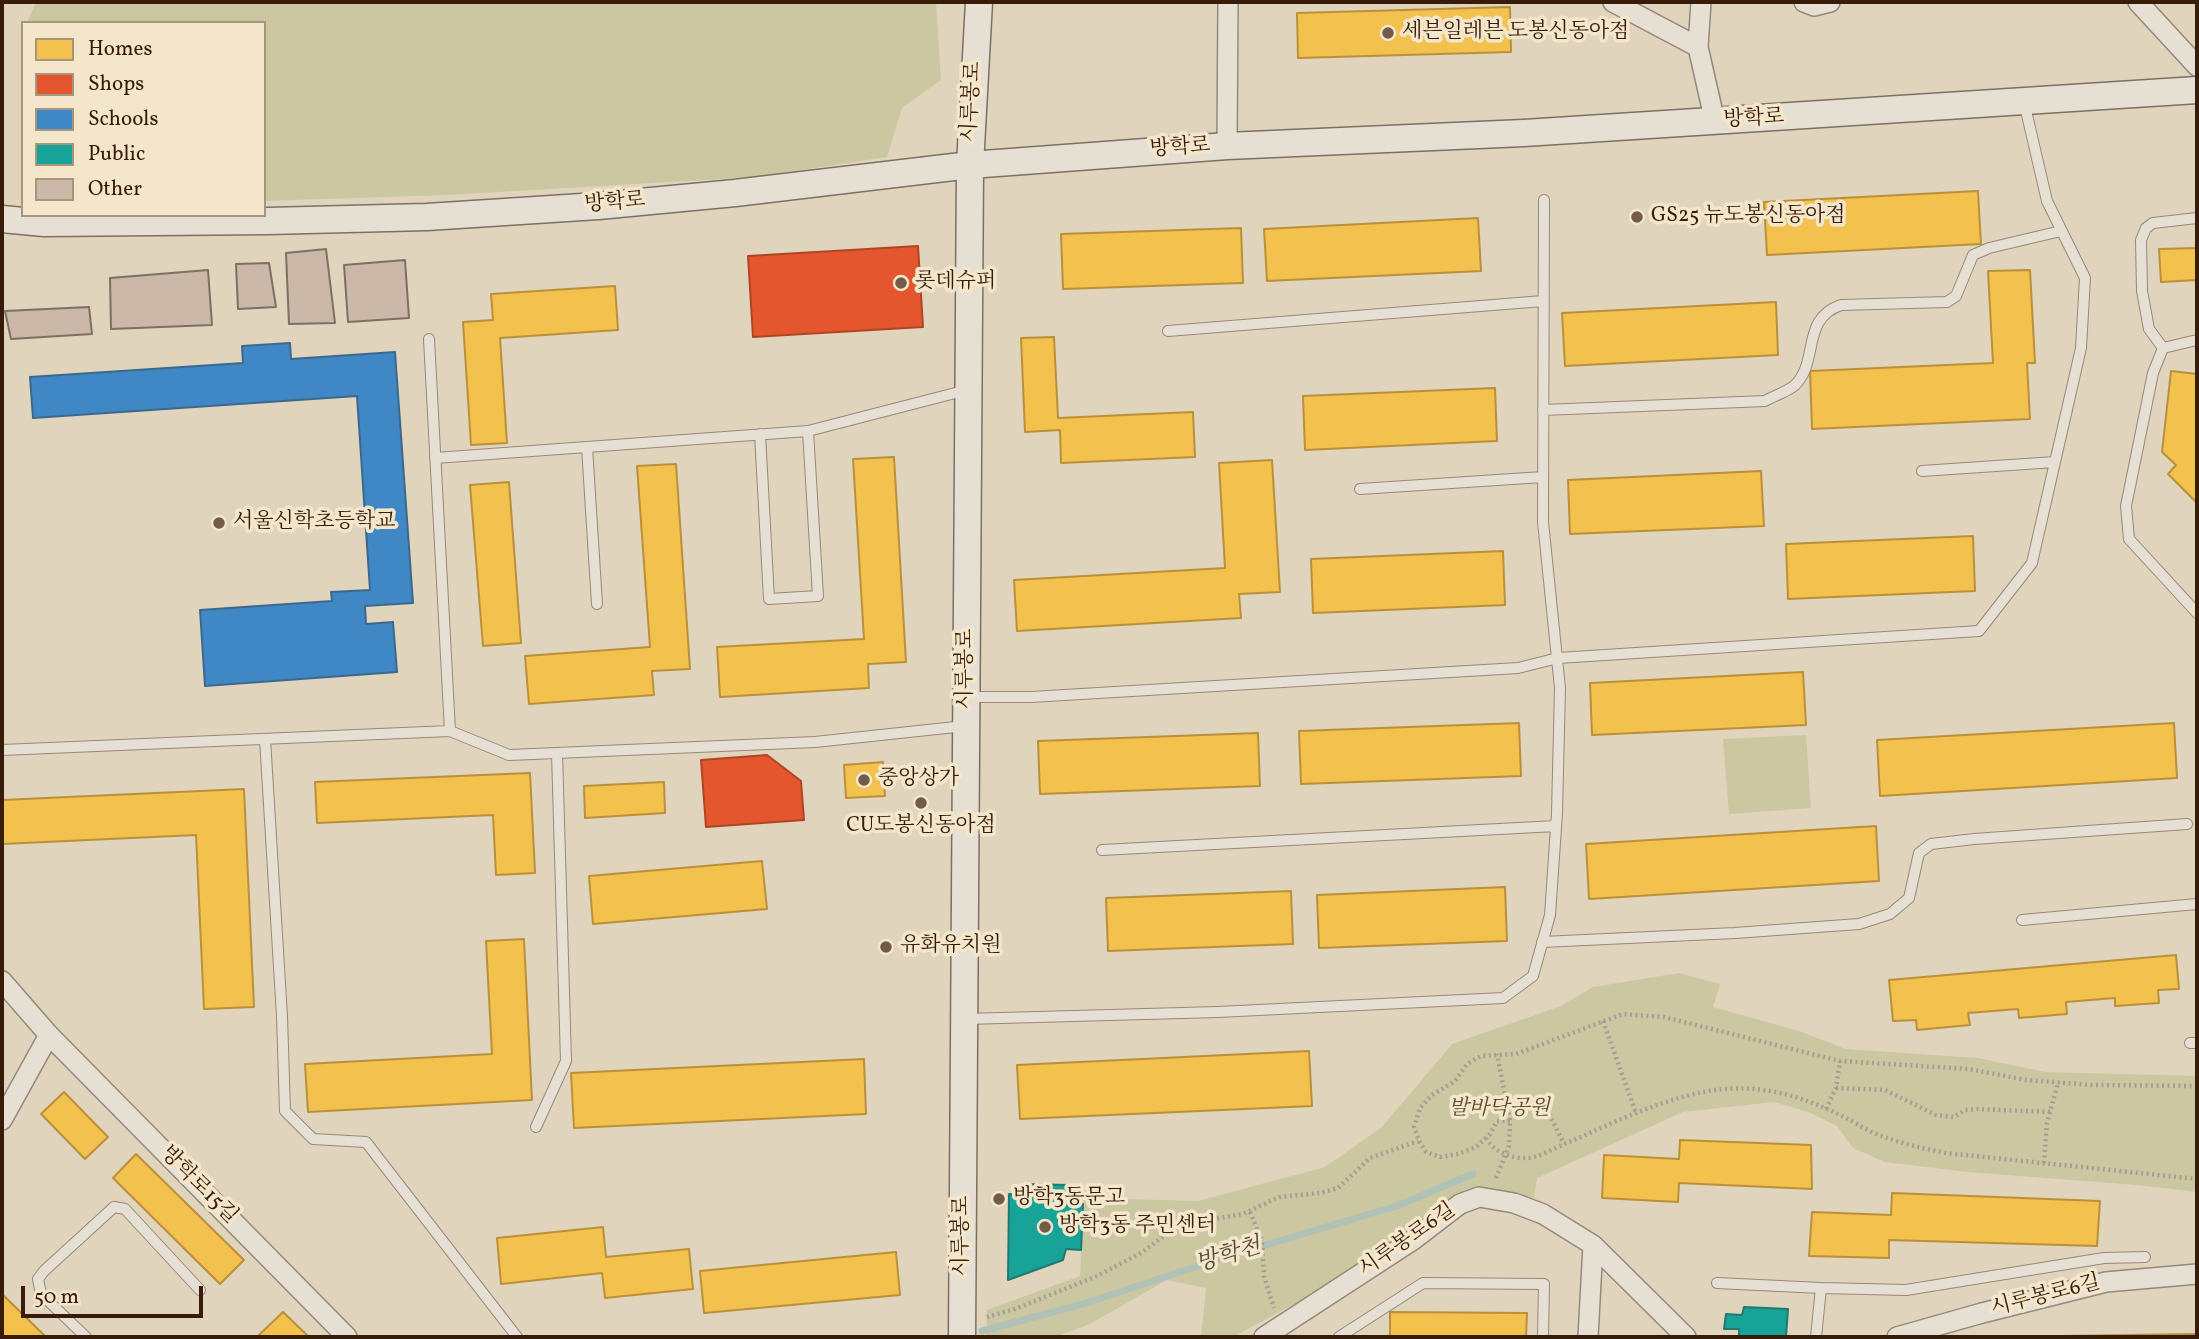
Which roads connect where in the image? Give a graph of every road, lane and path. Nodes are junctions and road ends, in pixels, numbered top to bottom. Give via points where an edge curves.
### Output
1 (979, 2) edge
2 (1228, 2) edge
3 (1613, 2) edge
4 (1701, 2) edge
5 (1804, 2) edge
6 (1830, 2) edge
7 (2138, 2) edge
8 (1698, 47) junction
9 (2197, 66) edge
10 (2197, 90) edge
11 (2024, 102) junction
12 (1715, 122) junction
13 (1227, 146) junction
14 (970, 165) junction
15 (1544, 200) dead end
16 (2197, 218) edge
17 (2, 219) edge
18 (2061, 230) junction
19 (1543, 301) junction
20 (1168, 331) dead end
21 (429, 340) dead end
22 (2197, 340) edge
23 (2163, 348) junction
24 (968, 390) junction
25 (1542, 410) junction
26 (808, 431) junction
27 (760, 434) junction
28 (587, 447) junction
29 (435, 458) junction
30 (2055, 463) junction
31 (1922, 471) dead end
32 (1543, 477) junction
33 (1360, 489) dead end
34 (597, 604) dead end
35 (2197, 613) edge
36 (1558, 658) junction
37 (966, 696) junction
38 (966, 726) junction
39 (450, 731) junction
40 (265, 739) junction
41 (2, 750) edge
42 (557, 753) junction
43 (2187, 824) dead end
44 (1556, 826) junction
45 (1102, 850) dead end
46 (2197, 904) edge
47 (2022, 920) dead end
48 (1542, 942) junction
49 (2, 981) edge
50 (964, 1019) junction
51 (1603, 1021) junction
52 (49, 1035) junction
53 (1497, 1054) junction
54 (1840, 1061) junction
55 (2058, 1083) junction
56 (2197, 1086) edge
57 (1836, 1088) junction
58 (1826, 1109) junction
59 (2050, 1112) junction
60 (1636, 1113) junction
61 (1549, 1114) dead end
62 (2, 1120) edge
63 (1510, 1121) junction
64 (536, 1127) dead end
65 (1486, 1138) junction
66 (1419, 1141) junction
67 (1564, 1144) junction
68 (1506, 1155) junction
69 (2044, 1163) junction
70 (2197, 1179) edge
71 (1487, 1198) junction
72 (1250, 1212) junction
73 (1593, 1245) junction
74 (2145, 1257) dead end
75 (2197, 1273) edge
76 (1717, 1283) dead end
77 (1821, 1288) junction
78 (200, 1290) dead end
79 (1272, 1332) edge
80 (961, 1334) edge
81 (86, 1337) edge
82 (347, 1337) edge
83 (517, 1337) edge
84 (1339, 1337) edge
85 (1543, 1337) edge
86 (1588, 1337) edge
87 (1686, 1337) edge
88 (1816, 1337) edge
89 (1897, 1337) edge

1 - 14 main road, 시루봉로
2 - 13 street, 방학로
3 - 8 street
4 - 8 street
5 - 6 street via 1814,6
7 - 9 street
8 - 12 street
10 - 11 main road, 방학로
11 - 12 main road, 방학로
11 - 18 lane via 2047,201
12 - 13 main road, 방학로
13 - 14 main road, 방학로
14 - 17 main road, 방학로 via 735,193 427,217 44,223
14 - 24 main road, 시루봉로
15 - 19 lane
16 - 23 lane via 2153,223 2141,240 2141,291 2149,329
18 - 25 lane via 1973,255 1956,296 1947,302 1832,309 1821,317 1813,333 1803,374 1793,386 1765,401
18 - 30 lane via 2085,278 2081,348
19 - 20 lane
19 - 25 lane
21 - 29 lane
22 - 23 lane
23 - 35 lane via 2153,373 2126,506 2129,539
24 - 26 lane
24 - 37 main road, 시루봉로
25 - 32 lane
26 - 27 lane
26 - 27 lane via 818,596 769,599
27 - 28 lane
28 - 29 lane
28 - 34 lane
29 - 39 lane
30 - 31 lane
30 - 36 lane via 2032,562 1979,631
32 - 33 lane
32 - 36 lane via 1543,522
36 - 37 lane via 1518,668 1045,697
36 - 44 lane
37 - 38 main road, 시루봉로
38 - 42 lane via 815,742
38 - 50 main road, 시루봉로
39 - 40 lane
39 - 42 lane via 509,755
40 - 41 lane
40 - 83 lane via 285,1111 313,1139 366,1142
42 - 64 lane via 566,1061
43 - 48 lane via 1931,844 1919,853 1909,898 1891,914 1859,924
44 - 45 lane
44 - 48 lane via 1550,915
46 - 47 lane
48 - 50 lane via 1533,976 1503,998
49 - 52 street, 방학로15길
50 - 80 main road, 시루봉로
51 - 53 path via 1516,1054
51 - 54 path via 1623,1014 1664,1017
51 - 60 path
52 - 62 street
52 - 82 street, 방학로15길
53 - 63 path
53 - 66 path via 1467,1064 1455,1081 1420,1108 1414,1127
54 - 55 path via 1969,1069
54 - 57 path
55 - 56 path
55 - 59 path
57 - 58 path
57 - 59 path via 1885,1090 1936,1115 1954,1116 1978,1109
58 - 60 path via 1757,1087 1686,1096
58 - 69 path via 1906,1145
59 - 69 path
60 - 67 path
61 - 67 path
63 - 65 path via 1497,1121
63 - 68 path
65 - 66 path via 1476,1147 1440,1157 1426,1152
65 - 68 path via 1492,1148
66 - 72 path via 1370,1158 1338,1188 1279,1197
67 - 68 path via 1529,1159
68 - 71 path
69 - 70 path
71 - 73 street via 1543,1214
71 - 79 street, 시루봉로6길 via 1460,1204 1413,1241
72 - 79 path via 1262,1241
72 - 80 path via 1179,1225 1141,1253 1097,1276
73 - 86 street
73 - 87 street
74 - 77 lane via 2104,1258 1906,1290
75 - 89 street, 시루봉로6길 via 2106,1282
76 - 77 lane
77 - 88 lane
78 - 81 lane via 125,1209 114,1207 38,1279 41,1294
84 - 85 lane via 1423,1283 1436,1283 1544,1284

